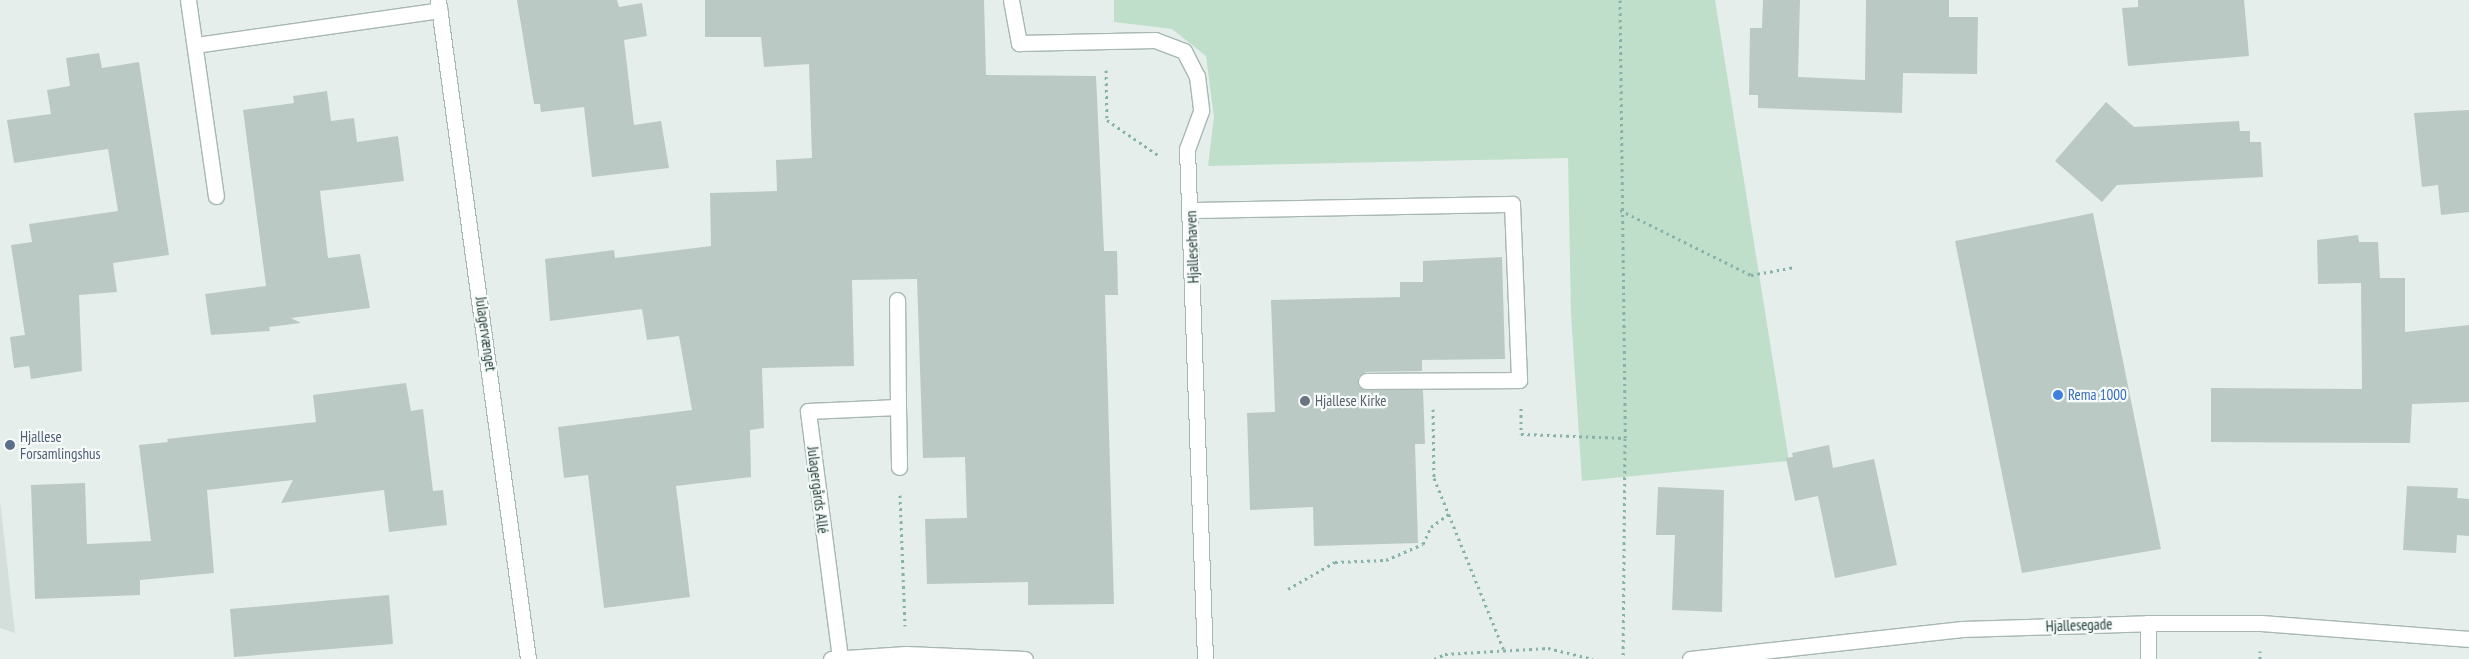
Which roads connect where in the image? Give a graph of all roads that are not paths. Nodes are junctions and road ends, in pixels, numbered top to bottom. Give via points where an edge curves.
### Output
1 (188, 0) edge
2 (1011, 0) edge
3 (439, 5) edge
4 (195, 45) junction
5 (216, 196) dead end
6 (1190, 210) junction
7 (897, 300) dead end
8 (1366, 381) dead end
9 (898, 407) junction
10 (899, 467) road end
11 (2148, 623) junction
12 (2469, 640) edge
13 (836, 658) edge
14 (528, 659) edge
15 (1025, 659) edge
16 (1205, 659) edge
17 (1690, 659) edge
18 (2148, 659) edge

1 - 4 street
2 - 6 street, Hjallesehaven via 1019,43 1155,40 1184,52 1196,76 1201,111 1187,149
3 - 4 street, Julagervænget
3 - 14 street, Julagervænget
4 - 5 street
6 - 8 street via 1512,204 1519,380
6 - 16 street, Hjallesehaven
7 - 9 street
9 - 10 street
9 - 13 street, Julagergårds Allé via 808,411
11 - 12 street, Hjallesegade via 2261,623
11 - 17 street, Hjallesegade via 1962,629
11 - 18 street
13 - 15 street via 906,654

